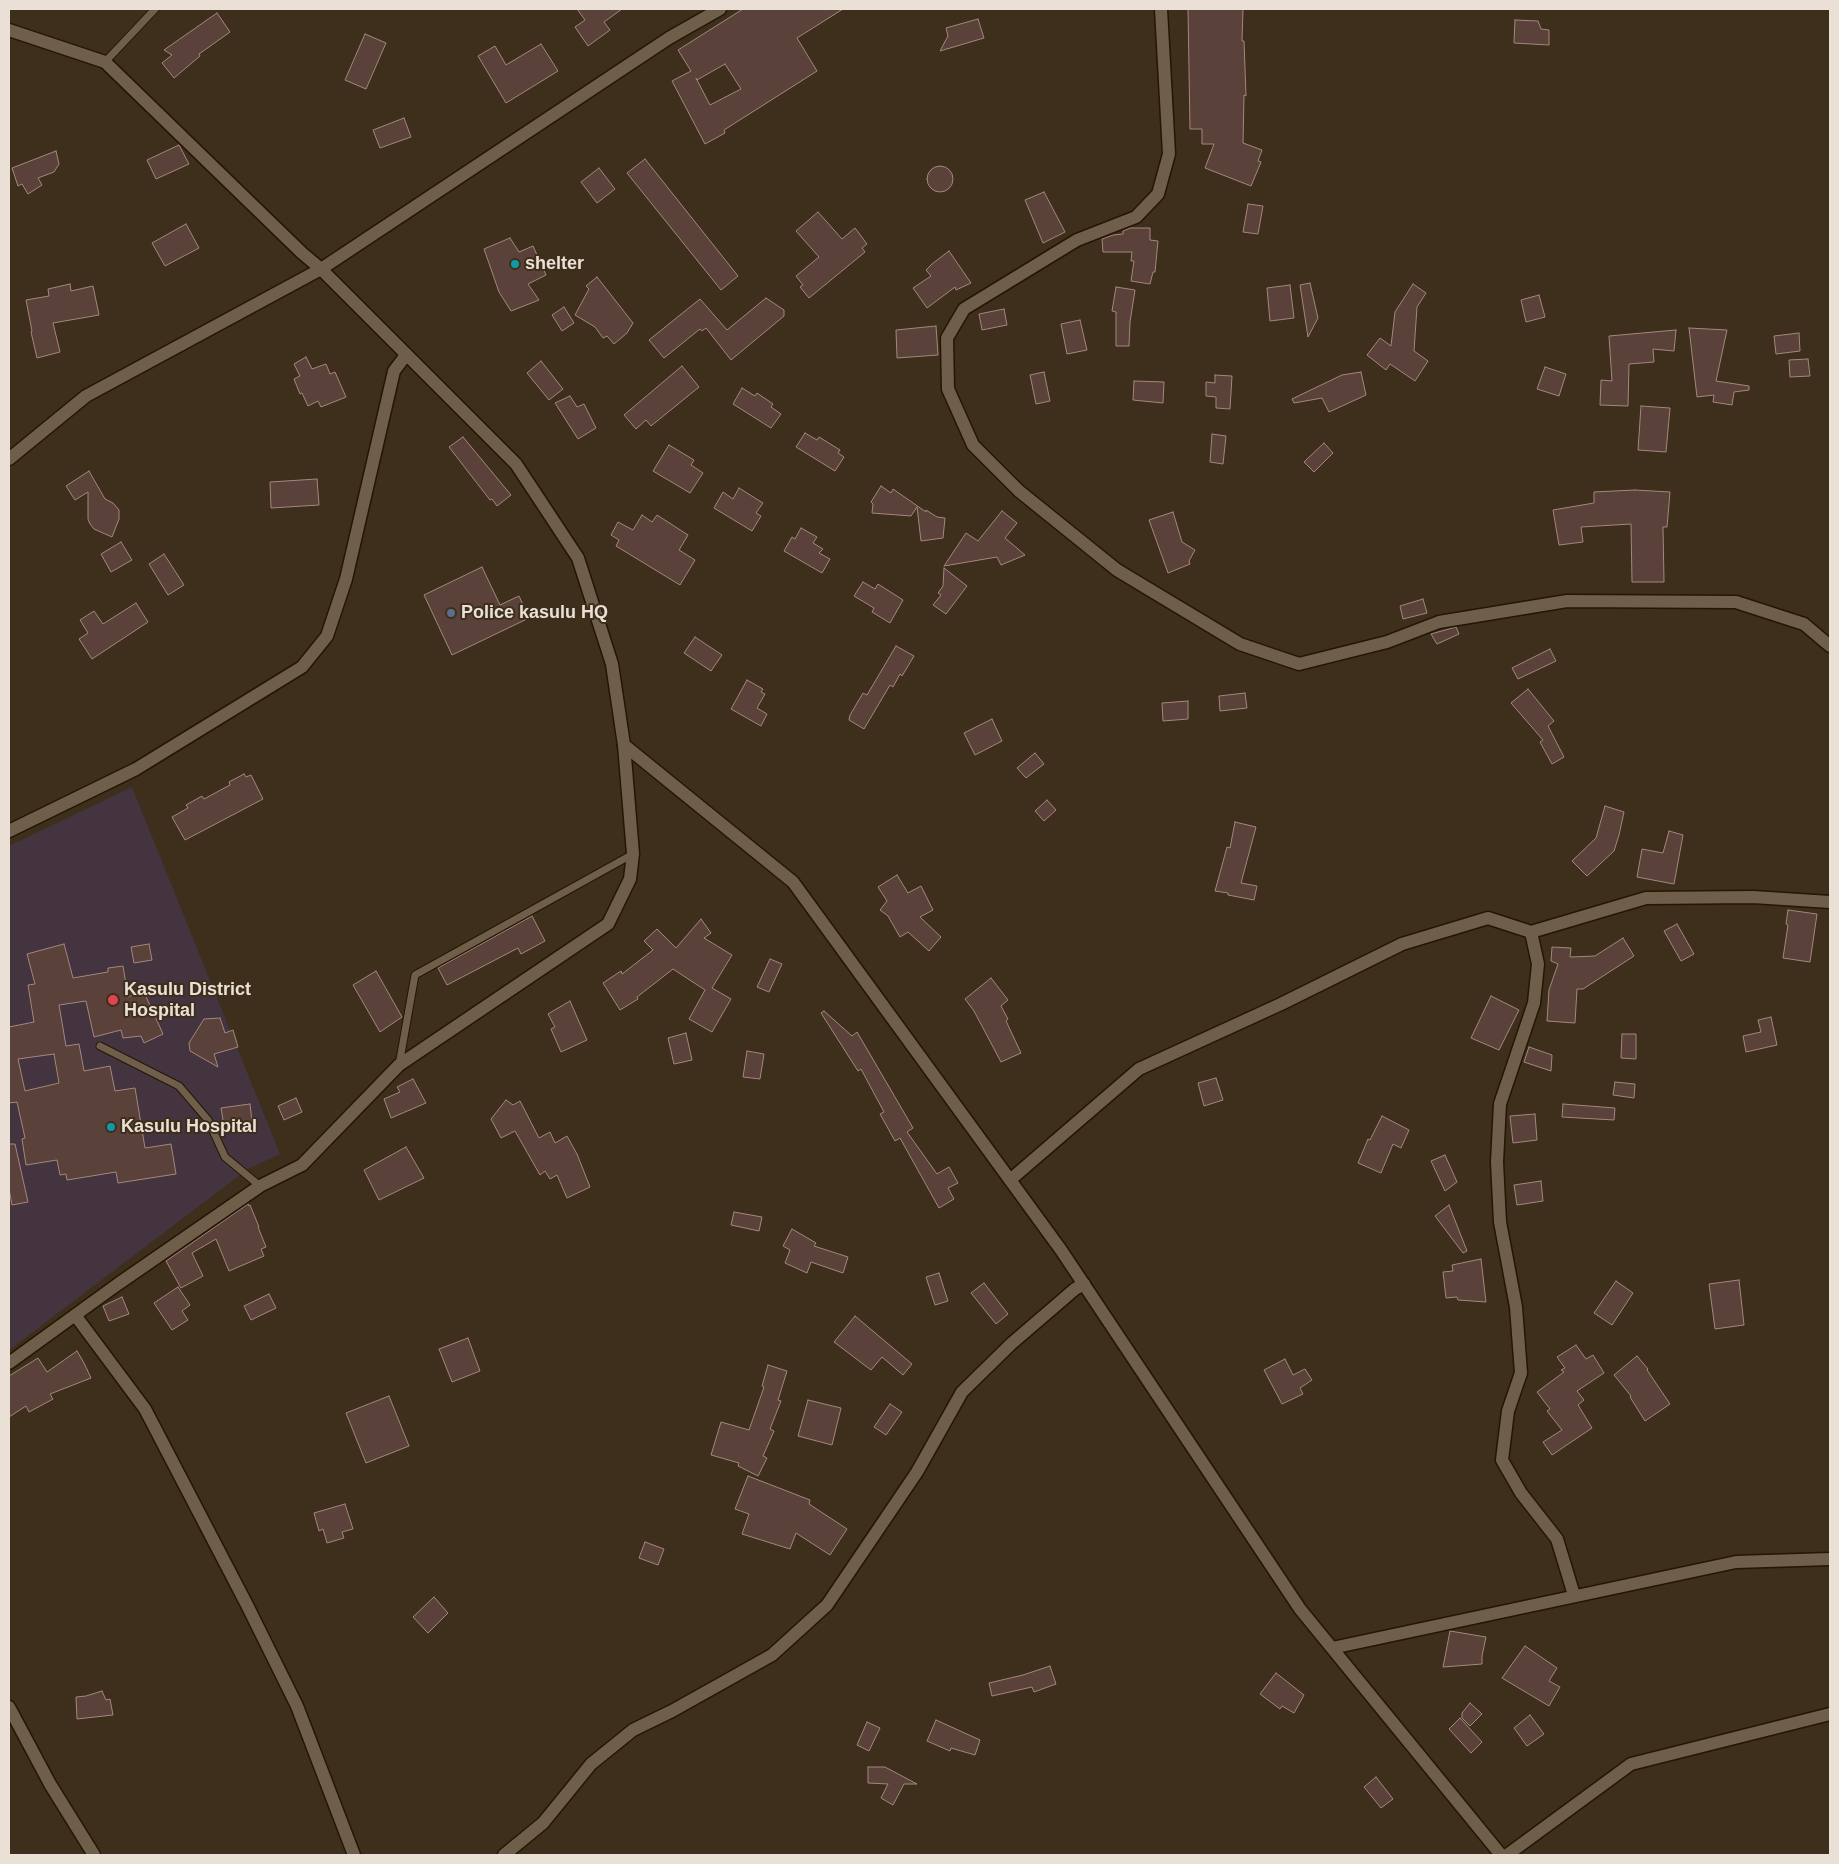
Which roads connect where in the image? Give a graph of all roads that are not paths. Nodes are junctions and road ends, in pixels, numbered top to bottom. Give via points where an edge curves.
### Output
1 (155, 9) edge
2 (720, 9) edge
3 (1161, 9) edge
4 (9, 30) edge
5 (105, 62) junction
6 (321, 269) junction
7 (406, 355) junction
8 (9, 458) edge
9 (1830, 646) edge
10 (624, 745) junction
11 (9, 831) edge
12 (634, 854) junction
13 (1830, 902) edge
14 (1531, 932) junction
15 (100, 1046) dead end
16 (399, 1065) junction
17 (1010, 1180) junction
18 (260, 1186) junction
19 (1084, 1284) junction
20 (74, 1316) junction
21 (9, 1363) edge
22 (1830, 1559) edge
23 (1574, 1595) junction
24 (1332, 1648) junction
25 (9, 1707) edge
26 (1830, 1714) edge
27 (94, 1855) edge
28 (354, 1855) edge
29 (504, 1855) edge
30 (1501, 1855) edge
31 (1507, 1855) edge

1 - 5 lane
2 - 6 street via 669,38
3 - 9 street via 1168,154 1158,194 1136,216 1077,240 964,309 947,338 948,389 973,445 1019,491 1117,570 1240,644 1299,664 1387,642 1439,622 1567,601 1736,602 1804,624
4 - 5 street
5 - 6 street
6 - 7 street
6 - 8 street via 86,396
7 - 10 street via 516,464 578,558 612,664
7 - 11 street via 394,371 346,580 327,636 302,667 136,769
10 - 12 street
10 - 17 street via 793,882
12 - 16 street via 630,879 608,924
12 - 16 lane via 415,975
13 - 14 street via 1753,897 1646,898
14 - 17 street via 1488,918 1402,944 1282,1004 1139,1069
14 - 23 street via 1538,964 1534,1003 1500,1104 1497,1162 1500,1222 1516,1307 1521,1372 1508,1411 1502,1460 1522,1493 1557,1538
15 - 18 lane via 179,1086 208,1120 225,1157
16 - 18 street via 302,1165
17 - 19 street
18 - 20 street
19 - 24 street via 1300,1609
19 - 29 street via 1011,1344 962,1392 917,1472 827,1605 772,1655 633,1730 591,1764 543,1823
20 - 21 street
20 - 28 street via 144,1409 248,1605 297,1706
22 - 23 street via 1736,1562
23 - 24 street
24 - 30 street
25 - 27 street via 50,1784
26 - 31 street via 1631,1764

